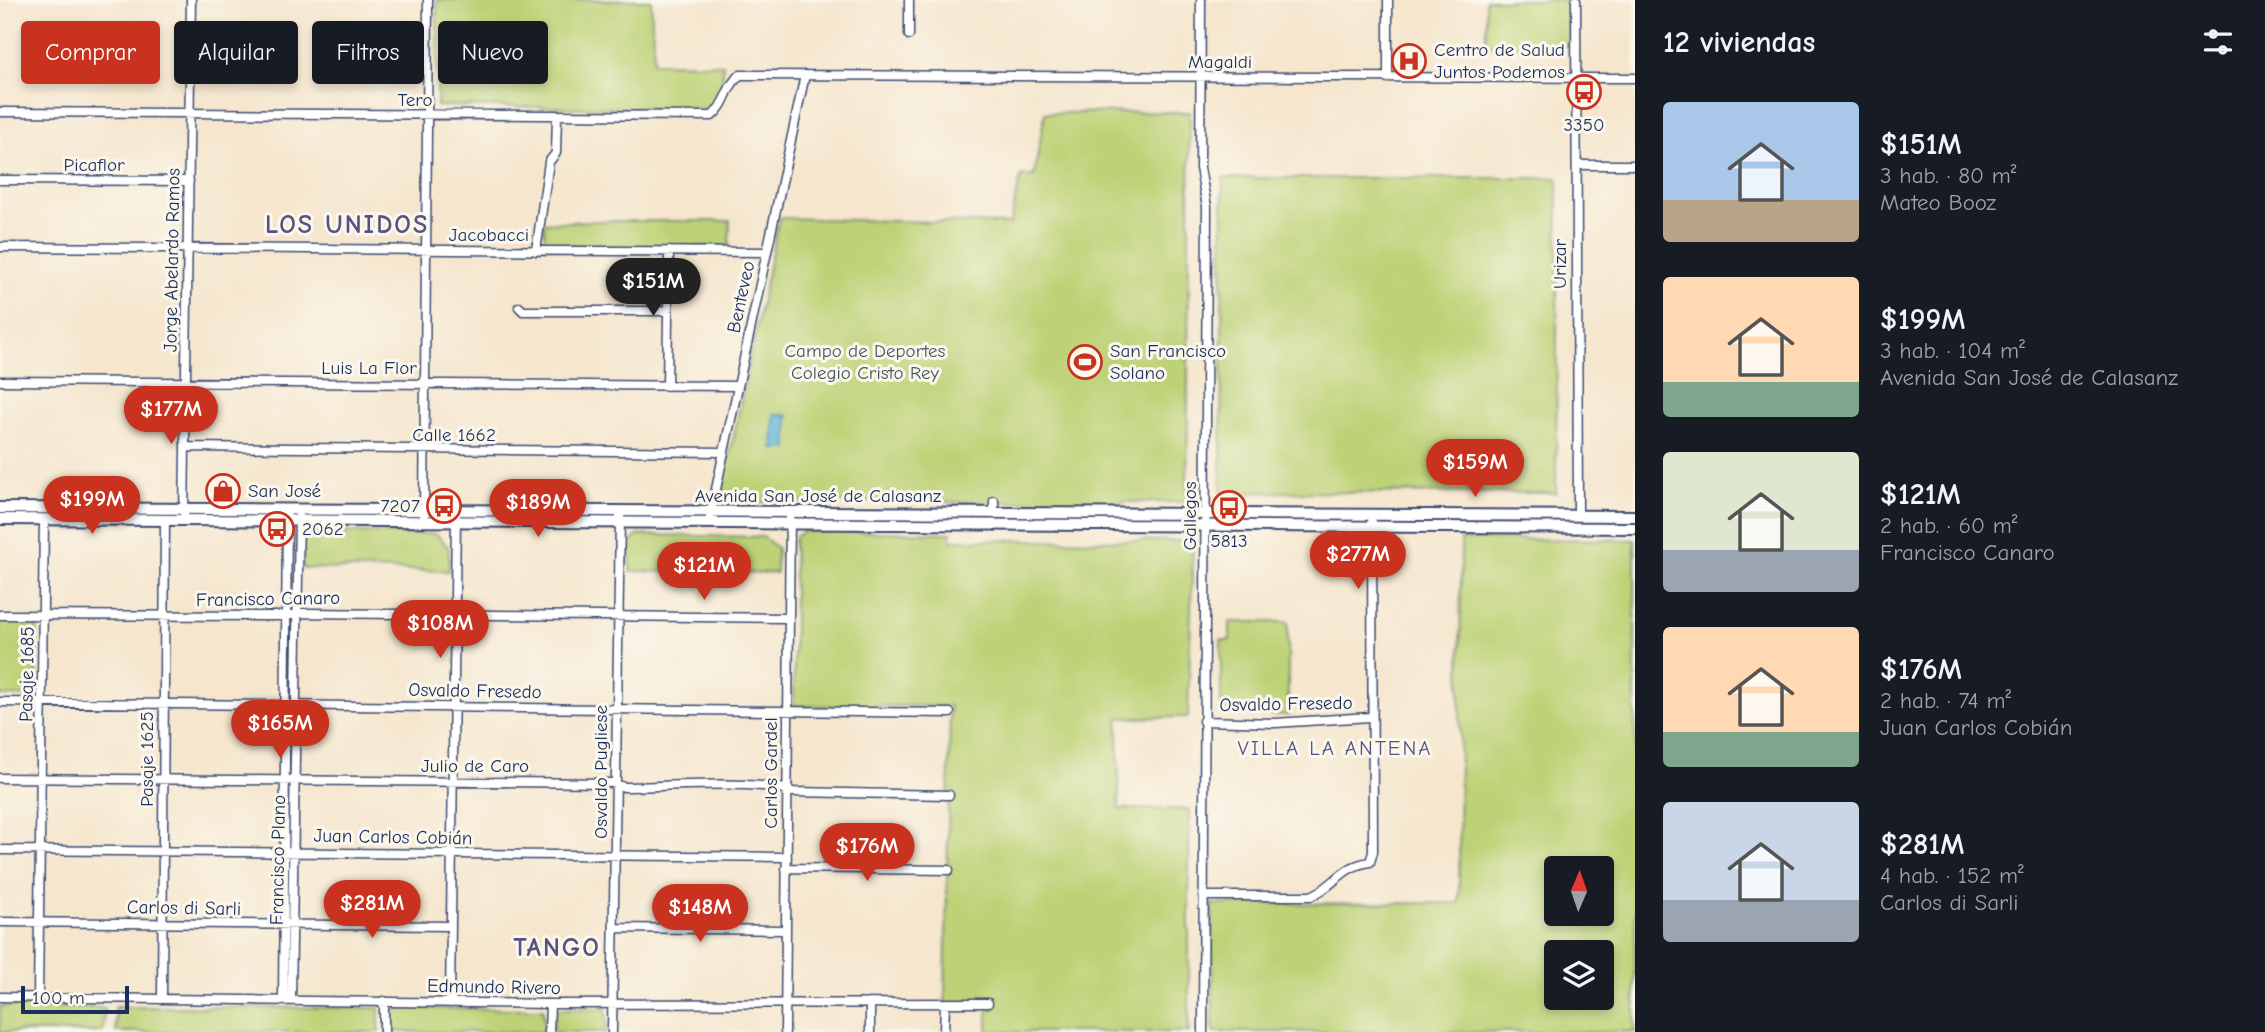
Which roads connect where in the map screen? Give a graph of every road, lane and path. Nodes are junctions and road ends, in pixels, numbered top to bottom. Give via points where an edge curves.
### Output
1 (191, 0) edge
2 (428, 0) edge
3 (909, 0) edge
4 (1201, 0) edge
5 (1388, 0) edge
6 (1576, 0) edge
7 (909, 35) dead end
8 (805, 75) junction
9 (1201, 78) junction
10 (1388, 78) junction
11 (1577, 78) junction
12 (1635, 78) edge
13 (0, 112) edge
14 (189, 114) junction
15 (427, 115) junction
16 (557, 116) junction
17 (1577, 165) junction
18 (1635, 165) edge
19 (0, 180) edge
20 (188, 181) junction
21 (0, 247) edge
22 (188, 249) junction
23 (428, 251) junction
24 (536, 251) junction
25 (669, 251) junction
26 (767, 252) junction
27 (519, 307) dead end
28 (668, 311) junction
29 (0, 381) edge
30 (186, 382) junction
31 (425, 384) junction
32 (667, 386) junction
33 (738, 386) junction
34 (185, 447) junction
35 (424, 451) junction
36 (724, 452) junction
37 (993, 501) dead end
38 (0, 508) edge
39 (710, 513) junction
40 (1206, 513) junction
41 (790, 514) junction
42 (994, 514) junction
43 (1372, 514) junction
44 (184, 515) junction
45 (293, 516) junction
46 (1635, 516) edge
47 (424, 517) junction
48 (457, 517) junction
49 (0, 519) edge
50 (620, 519) junction
51 (44, 520) junction
52 (165, 521) junction
53 (1578, 522) junction
54 (708, 525) junction
55 (789, 526) junction
56 (1206, 527) junction
57 (1372, 527) junction
58 (1635, 528) edge
59 (297, 614) junction
60 (455, 614) junction
61 (0, 615) edge
62 (43, 615) junction
63 (164, 615) junction
64 (286, 615) junction
65 (619, 616) junction
66 (789, 618) junction
67 (0, 702) edge
68 (42, 702) junction
69 (164, 704) junction
70 (285, 705) junction
71 (296, 705) junction
72 (454, 707) junction
73 (617, 709) junction
74 (788, 711) junction
75 (950, 713) dead end
76 (1370, 717) junction
77 (1203, 721) junction
78 (0, 778) edge
79 (41, 778) junction
80 (163, 779) junction
81 (285, 781) junction
82 (295, 781) junction
83 (453, 782) junction
84 (617, 785) junction
85 (787, 789) junction
86 (949, 795) dead end
87 (0, 850) edge
88 (40, 850) junction
89 (163, 851) junction
90 (289, 851) junction
91 (452, 853) junction
92 (616, 856) junction
93 (786, 857) junction
94 (786, 868) junction
95 (949, 870) dead end
96 (1203, 896) junction
97 (0, 922) edge
98 (39, 922) junction
99 (162, 923) junction
100 (288, 925) junction
101 (451, 926) junction
102 (614, 928) junction
103 (786, 930) junction
104 (0, 998) edge
105 (38, 998) junction
106 (162, 999) junction
107 (287, 999) junction
108 (384, 1001) junction
109 (450, 1003) junction
110 (870, 1003) junction
111 (988, 1003) dead end
112 (550, 1004) junction
113 (612, 1004) junction
114 (945, 1004) junction
115 (785, 1005) junction
116 (384, 1032) edge
117 (549, 1032) edge
118 (612, 1032) edge
119 (785, 1032) edge
120 (870, 1032) edge
121 (944, 1032) edge
122 (1203, 1032) edge

1 - 14 street, Jorge Abelardo Ramos
2 - 15 street
3 - 7 street
4 - 9 street, Gallegos
5 - 10 street
6 - 11 street, Urizar
8 - 9 street, Magaldi
8 - 16 street, Tero via 740,75 730,82 723,108 712,116
8 - 26 street, Benteveo
9 - 10 street, Magaldi
9 - 40 street, Gallegos via 1200,167 1207,207
10 - 11 street, Magaldi
11 - 12 street, Magaldi
11 - 17 street, Urizar
13 - 14 street, Tero
14 - 15 street, Tero
14 - 20 street, Jorge Abelardo Ramos
15 - 16 street, Tero
15 - 23 street
16 - 24 street via 556,153 549,162
17 - 18 street
17 - 53 street, Urizar
19 - 20 street, Picaflor
20 - 22 street, Jorge Abelardo Ramos
21 - 22 street, Jacobacci
22 - 23 street, Jacobacci
22 - 30 street, Jorge Abelardo Ramos
23 - 24 street, Jacobacci
23 - 31 street
24 - 25 street, Jacobacci
25 - 26 street, Jacobacci
25 - 28 street
26 - 33 street, Benteveo
27 - 28 street via 523,311
28 - 32 street
29 - 30 street, Luis La Flor
30 - 31 street, Luis La Flor
30 - 34 street, Jorge Abelardo Ramos
31 - 32 street, Luis La Flor
31 - 35 street
32 - 33 street, Luis La Flor
33 - 36 street, Benteveo
34 - 35 street, Calle 1662
34 - 44 street, Jorge Abelardo Ramos
35 - 36 street, Calle 1662
35 - 47 street
36 - 39 street, Benteveo
37 - 42 street
38 - 44 main road, Avenida San José de Calasanz
39 - 41 main road, Avenida San José de Calasanz
39 - 50 main road, Avenida San José de Calasanz
39 - 54 street, Benteveo
40 - 42 main road, Avenida San José de Calasanz
40 - 43 main road, Avenida San José de Calasanz
40 - 56 street, Gallegos
41 - 42 main road, Avenida San José de Calasanz
41 - 55 street, Carlos Gardel
43 - 53 main road, Avenida San José de Calasanz
43 - 57 street
44 - 45 main road, Avenida San José de Calasanz
44 - 52 main road, Avenida San José de Calasanz
45 - 47 main road, Avenida San José de Calasanz
45 - 59 street, Francisco Plano
45 - 64 street, Francisco Plano
46 - 53 main road, Avenida San José de Calasanz
47 - 48 main road, Avenida San José de Calasanz
48 - 50 main road, Avenida San José de Calasanz
48 - 60 street
49 - 51 main road, Avenida San José de Calasanz
50 - 54 main road, Avenida San José de Calasanz
50 - 65 street, Osvaldo Pugliese
51 - 52 main road, Avenida San José de Calasanz
51 - 62 street, Pasaje 1685
52 - 63 street, Pasaje 1625
53 - 57 main road, Avenida San José de Calasanz
53 - 58 main road, Avenida San José de Calasanz
54 - 55 main road, Avenida San José de Calasanz
55 - 56 main road, Avenida San José de Calasanz
55 - 66 street, Carlos Gardel
56 - 57 main road, Avenida San José de Calasanz
56 - 77 street, Gallegos
57 - 76 street
59 - 60 street, Francisco Canaro
59 - 64 street, Francisco Canaro
59 - 71 street, Francisco Plano
60 - 65 street, Francisco Canaro
60 - 72 street
61 - 62 street, Francisco Canaro
62 - 63 street, Francisco Canaro
62 - 68 street, Pasaje 1685
63 - 64 street, Francisco Canaro
63 - 69 street, Pasaje 1625
64 - 70 street, Francisco Plano
65 - 66 street, Francisco Canaro
65 - 73 street, Osvaldo Pugliese
66 - 74 street, Carlos Gardel
67 - 68 street, Osvaldo Fresedo
68 - 69 street, Osvaldo Fresedo
68 - 79 street, Pasaje 1685
69 - 70 street, Osvaldo Fresedo
69 - 80 street, Pasaje 1625
70 - 71 street, Osvaldo Fresedo
70 - 81 street, Francisco Plano
71 - 72 street, Osvaldo Fresedo
71 - 82 street, Francisco Plano
72 - 73 street, Osvaldo Fresedo
72 - 83 street
73 - 74 street, Osvaldo Fresedo
73 - 84 street, Osvaldo Pugliese
74 - 75 street, Osvaldo Fresedo
74 - 85 street, Carlos Gardel
76 - 77 street, Osvaldo Fresedo via 1275,723
76 - 96 street via 1370,862 1347,869 1311,896
77 - 96 street, Gallegos
78 - 79 street, Julio de Caro
79 - 80 street, Julio de Caro
79 - 88 street, Pasaje 1685
80 - 81 street, Julio de Caro
80 - 89 street, Pasaje 1625
81 - 82 street, Julio de Caro
81 - 90 street, Francisco Plano
82 - 83 street, Julio de Caro
82 - 90 street, Francisco Plano
83 - 84 street, Julio de Caro
83 - 91 street
84 - 85 street, Julio de Caro
84 - 92 street, Osvaldo Pugliese
85 - 86 street, Julio de Caro
85 - 93 street, Carlos Gardel
87 - 88 street, Juan Carlos Cobián
88 - 89 street, Juan Carlos Cobián
88 - 98 street, Pasaje 1685
89 - 90 street, Juan Carlos Cobián
89 - 99 street, Pasaje 1625
90 - 91 street, Juan Carlos Cobián
90 - 100 street, Francisco Plano
91 - 92 street, Juan Carlos Cobián
91 - 101 street
92 - 93 street, Juan Carlos Cobián
92 - 102 street, Osvaldo Pugliese
93 - 94 street, Carlos Gardel
94 - 95 street
94 - 103 street, Carlos Gardel
96 - 122 street, Gallegos
97 - 98 street, Carlos di Sarli
98 - 99 street, Carlos di Sarli
98 - 105 street, Pasaje 1685
99 - 100 street, Carlos di Sarli
99 - 106 street, Pasaje 1625
100 - 101 street, Carlos di Sarli
100 - 107 street, Francisco Plano
101 - 109 street
102 - 103 street
102 - 113 street, Osvaldo Pugliese
103 - 115 street, Carlos Gardel
104 - 105 street, Edmundo Rivero
105 - 106 street, Edmundo Rivero
106 - 107 street, Edmundo Rivero
107 - 108 street, Edmundo Rivero
108 - 109 street, Edmundo Rivero
108 - 116 street
109 - 112 street, Edmundo Rivero
110 - 114 street, Edmundo Rivero
110 - 115 street, Edmundo Rivero
110 - 120 street
111 - 114 street, Edmundo Rivero
112 - 113 street, Edmundo Rivero
112 - 117 street
113 - 115 street, Edmundo Rivero
113 - 118 street, Osvaldo Pugliese
114 - 121 street
115 - 119 street, Carlos Gardel

